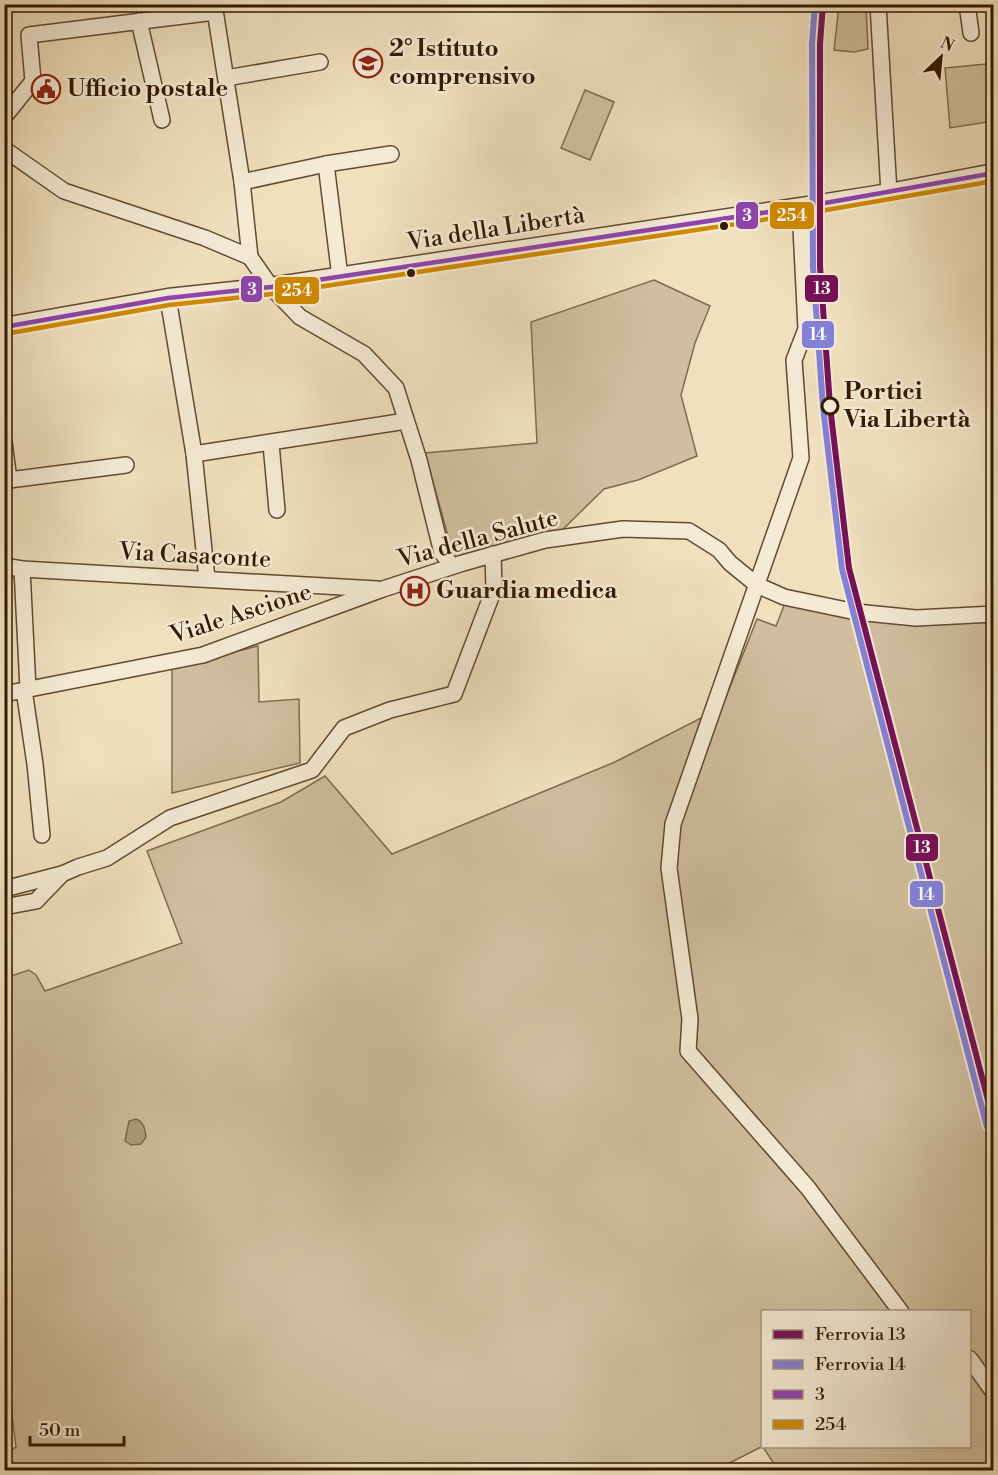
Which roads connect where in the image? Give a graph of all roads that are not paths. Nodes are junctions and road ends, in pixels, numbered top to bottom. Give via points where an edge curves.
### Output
1 (878, 4) edge
2 (967, 4) edge
3 (214, 8) edge
4 (159, 11) edge
5 (139, 21) junction
6 (971, 33) dead end
7 (320, 63) dead end
8 (226, 78) junction
9 (4, 117) edge
10 (162, 120) dead end
11 (4, 149) edge
12 (391, 154) dead end
13 (326, 164) junction
14 (993, 172) edge
15 (242, 182) junction
16 (889, 194) junction
17 (804, 207) junction
18 (250, 257) junction
19 (340, 277) junction
20 (271, 287) junction
21 (168, 298) junction
22 (4, 327) edge
23 (406, 421) junction
24 (4, 442) edge
25 (271, 444) junction
26 (194, 454) junction
27 (126, 465) dead end
28 (277, 510) dead end
29 (493, 554) junction
30 (4, 566) edge
31 (452, 566) junction
32 (22, 569) junction
33 (207, 579) junction
34 (757, 585) junction
35 (383, 589) junction
36 (993, 614) edge
37 (26, 689) junction
38 (4, 694) edge
39 (42, 835) dead end
40 (62, 874) junction
41 (4, 889) edge
42 (4, 907) edge
43 (900, 1310) edge
44 (971, 1362) edge
45 (993, 1393) edge

1 - 16 street
2 - 6 street
3 - 4 street
3 - 8 street
4 - 5 street
5 - 9 street via 29,35 33,81
5 - 10 street
7 - 8 street
8 - 15 street
11 - 18 street via 64,191
12 - 13 street
13 - 15 street
13 - 19 street
14 - 16 street, Via della Libertà
15 - 18 street
16 - 17 street, Via della Libertà
17 - 19 street, Via della Libertà
17 - 34 street via 806,330 794,360 801,458
18 - 20 street
19 - 20 street, Via della Libertà
20 - 21 street, Via della Libertà
20 - 23 street via 300,317 364,354 396,388
21 - 22 street, Via della Libertà
21 - 26 street
23 - 25 street
23 - 31 street via 441,553
24 - 27 street via 9,480
25 - 26 street
25 - 28 street
26 - 33 street
29 - 31 street, Via della Salute
29 - 34 street, Via della Salute via 545,540 623,529 689,531 719,550
29 - 40 street via 494,589 454,694 390,710 344,728 312,770 170,818 107,858
30 - 32 street, Via Casaconte
31 - 35 street, Via della Salute
32 - 33 street, Via Casaconte
32 - 37 street
33 - 35 street, Via Casaconte
34 - 36 street, Via della Salute via 784,597 856,612 916,618
34 - 43 street via 673,824 669,868 690,1019 688,1050 808,1188
35 - 37 street, Viale Ascione via 203,655
37 - 38 street, Viale Ascione
37 - 39 street
40 - 41 street
40 - 42 street via 36,901
44 - 45 street

